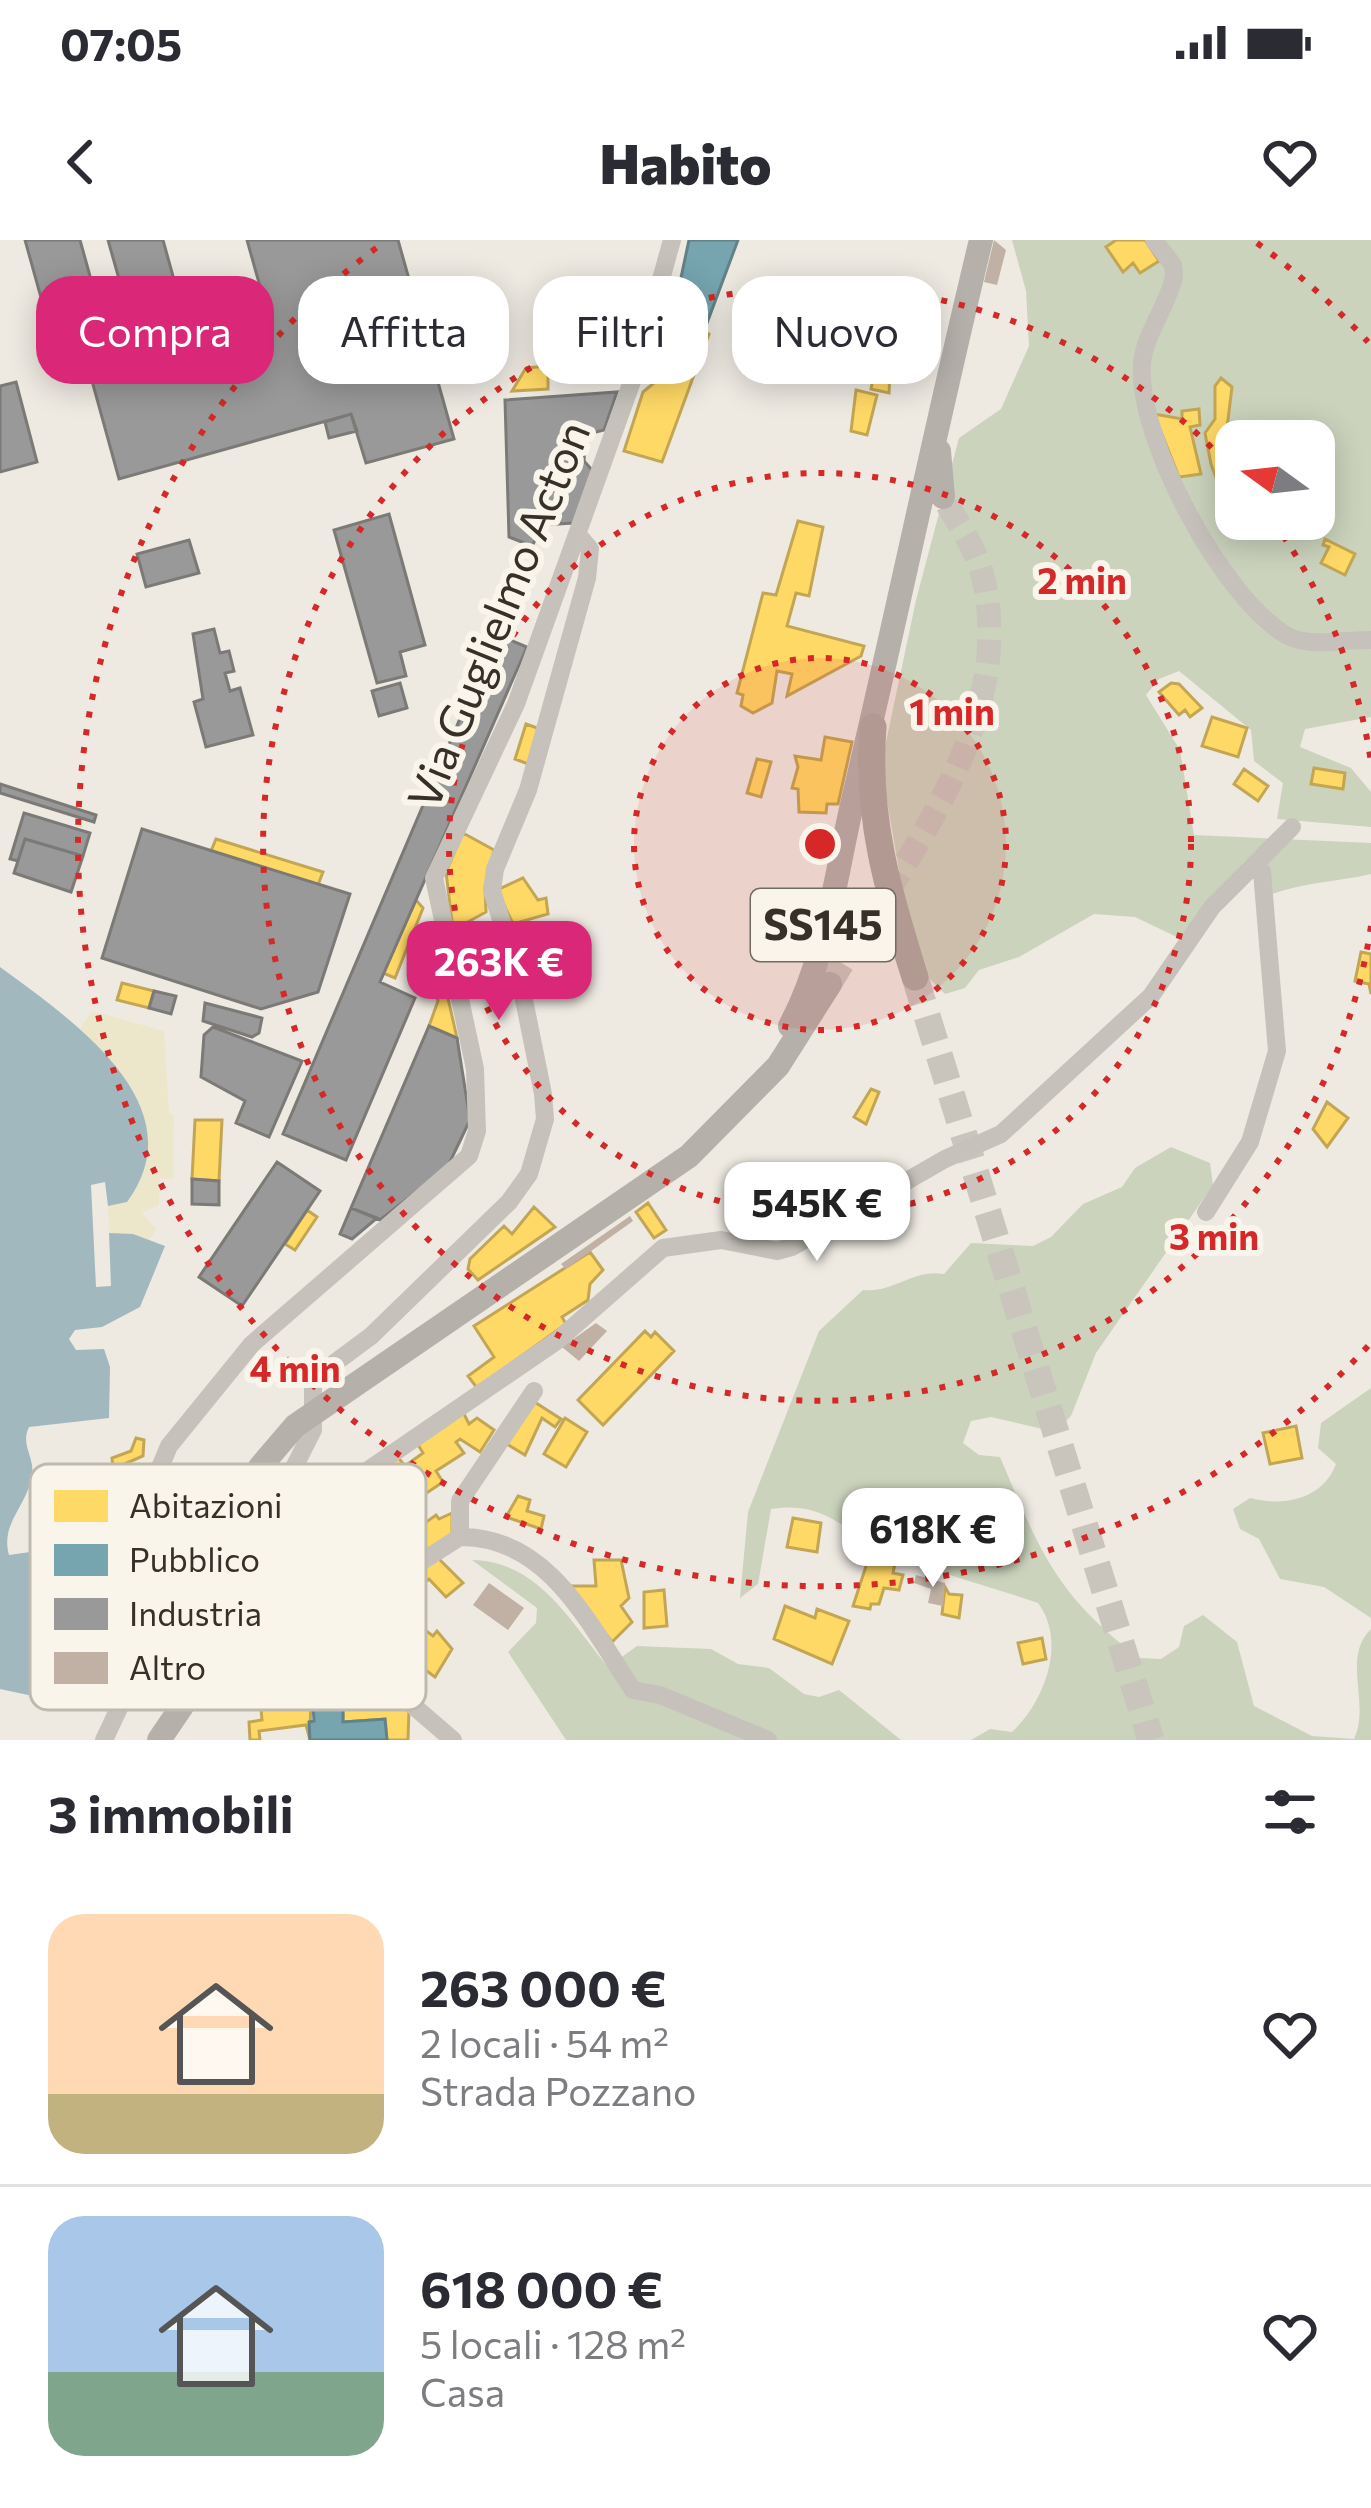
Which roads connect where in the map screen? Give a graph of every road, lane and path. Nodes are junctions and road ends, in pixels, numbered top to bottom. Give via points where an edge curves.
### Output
1 (672, 240) edge
2 (981, 240) edge
3 (1154, 240) edge
4 (939, 412) junction
5 (943, 497) tunnel mouth
6 (579, 536) junction
7 (1371, 640) edge
8 (873, 727) junction
9 (1292, 827) dead end
10 (1251, 869) junction
11 (915, 977) tunnel mouth
12 (830, 984) tunnel mouth
13 (737, 1109) junction
14 (1206, 1212) dead end
15 (534, 1391) dead end
16 (315, 1412) junction
17 (161, 1464) edge
18 (263, 1464) edge
19 (296, 1464) edge
20 (377, 1464) edge
21 (460, 1538) junction
22 (426, 1559) edge
23 (118, 1710) edge
24 (179, 1710) edge
25 (417, 1710) edge
26 (104, 1740) edge
27 (159, 1740) edge
28 (453, 1740) edge
29 (768, 1740) edge

1 - 6 street, Via Guglielmo Acton
2 - 4 main road, SS145
3 - 7 street via 1174,276 1142,365 1147,410 1202,535 1247,601 1289,637
4 - 5 main road, SS145
4 - 8 main road, SS145
6 - 16 street via 590,549 587,578 492,892 543,1094 535,1156 509,1202 370,1336 313,1379
6 - 17 street, Via Guglielmo Acton via 516,704 434,878 475,1069 477,1131 469,1156 252,1344
8 - 11 highway via 875,842
8 - 13 main road, SS145 via 807,985
9 - 10 street
10 - 14 street via 1262,872 1277,1051 1250,1142
10 - 20 street via 1212,907 1151,996 1000,1134 792,1246 777,1251 721,1240 663,1248 558,1340
12 - 13 main road, SS145 via 778,1066
13 - 16 main road, SS145 via 689,1156
15 - 21 street via 460,1501
16 - 18 main road, SS145
16 - 19 street
21 - 22 street
21 - 29 street via 528,1555 563,1586 633,1690
23 - 26 street, Via Guglielmo Acton
24 - 27 main road, SS145
25 - 28 street

